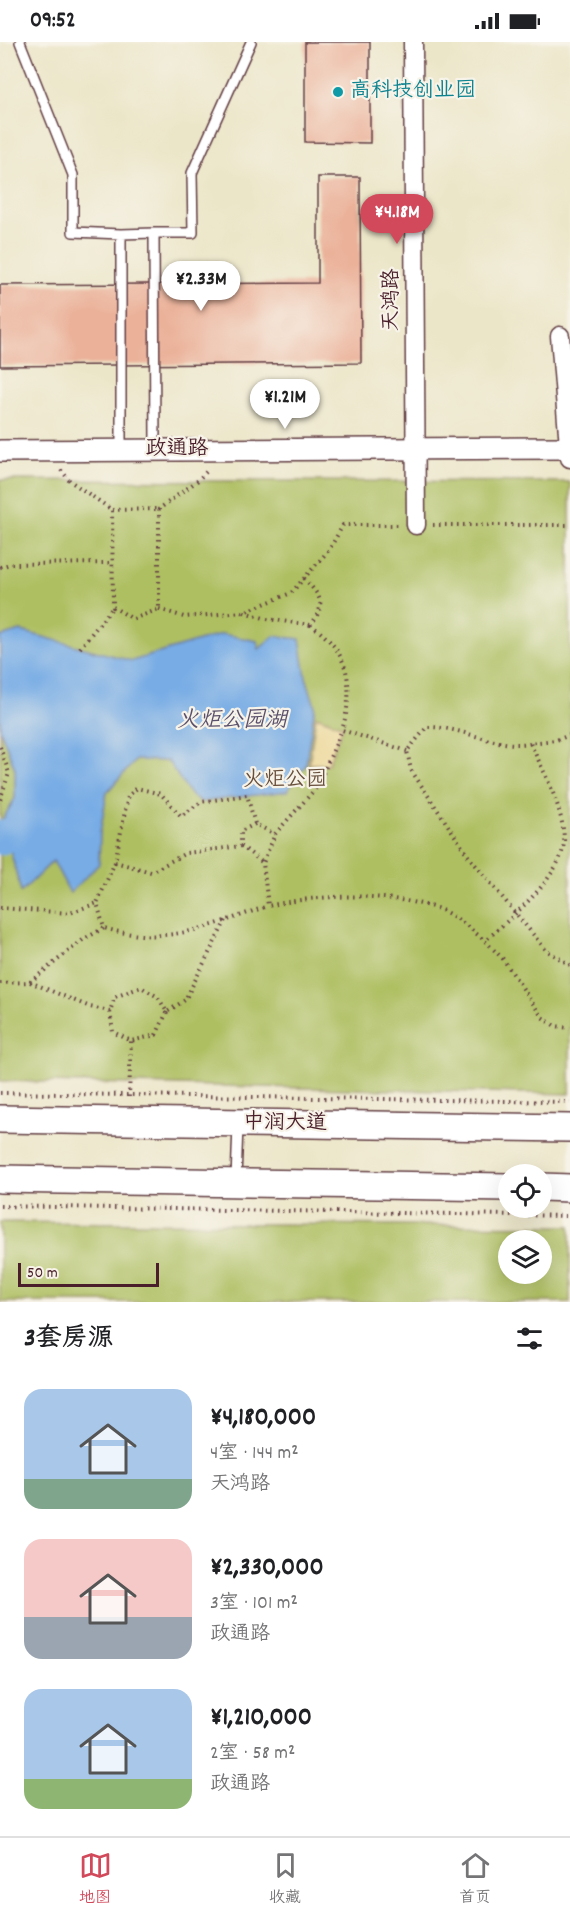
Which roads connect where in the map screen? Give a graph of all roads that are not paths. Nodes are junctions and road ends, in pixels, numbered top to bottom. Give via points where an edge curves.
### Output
1 (20, 42) edge
2 (251, 42) edge
3 (413, 42) edge
4 (154, 233) junction
5 (121, 234) junction
6 (561, 336) dead end
7 (416, 449) junction
8 (121, 450) junction
9 (155, 450) junction
10 (0, 451) edge
11 (570, 451) edge
12 (416, 525) road end
13 (0, 1119) edge
14 (238, 1123) junction
15 (570, 1128) edge
16 (0, 1179) edge
17 (236, 1182) junction
18 (498, 1187) edge
19 (552, 1187) edge
20 (570, 1188) edge

1 - 5 lane via 73,175 73,232
2 - 4 lane via 192,173 193,233
3 - 7 street, 天鸿路
4 - 5 lane
4 - 9 lane
5 - 8 lane
6 - 11 street
7 - 9 street, 政通路
7 - 11 street, 政通路
7 - 12 street, 天鸿路
8 - 9 street, 政通路
8 - 10 street, 政通路
13 - 14 main road, 中润大道 via 129,1108
14 - 15 main road, 中润大道
14 - 17 lane
16 - 17 main road
17 - 18 main road
19 - 20 main road

